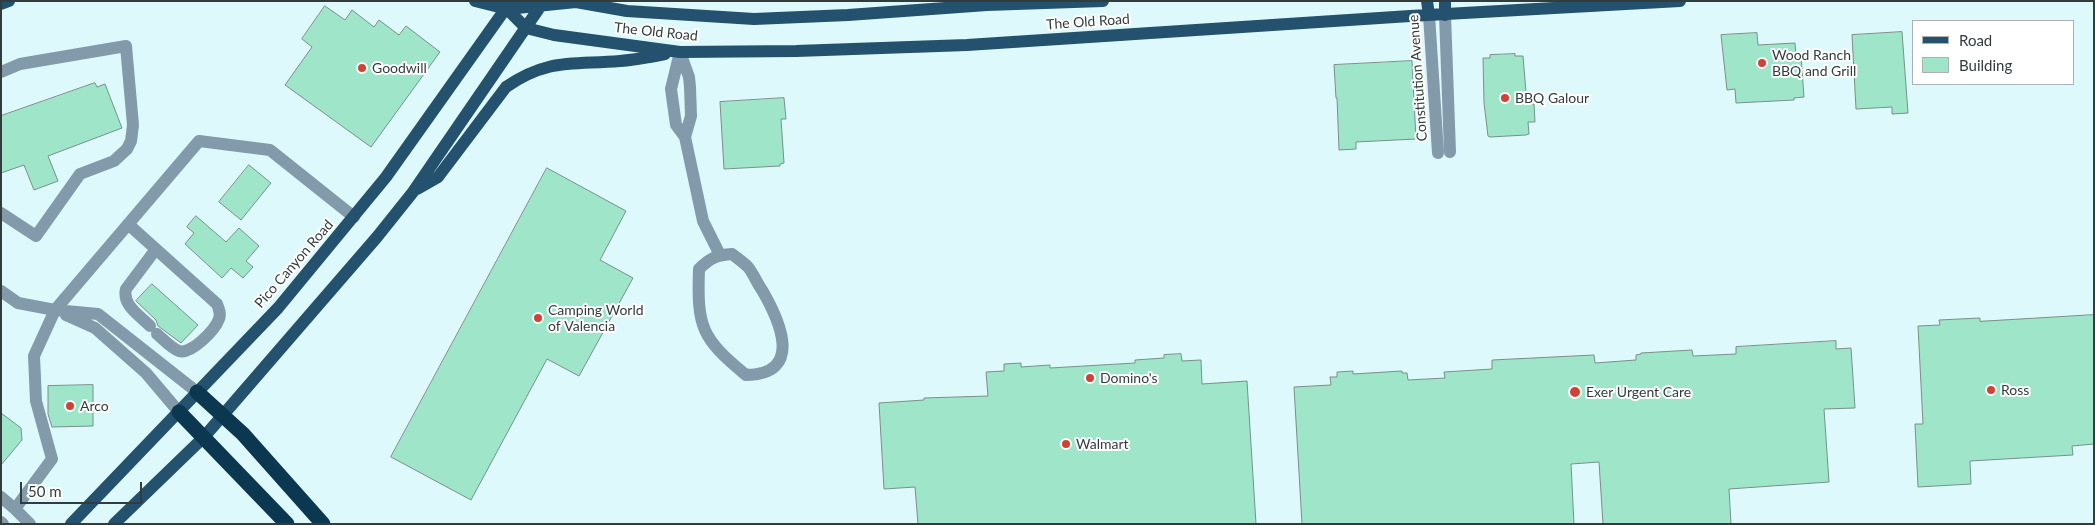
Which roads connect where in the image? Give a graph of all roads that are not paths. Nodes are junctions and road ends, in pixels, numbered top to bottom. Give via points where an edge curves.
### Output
1 (9, 1) edge
2 (475, 1) edge
3 (1104, 1) edge
4 (1427, 1) edge
5 (1445, 1) edge
6 (1680, 1) edge
7 (543, 3) edge
8 (1, 4) edge
9 (509, 5) edge
10 (1429, 15) junction
11 (1445, 15) junction
12 (526, 28) junction
13 (680, 52) junction
14 (1, 72) edge
15 (685, 137) junction
16 (413, 192) junction
17 (1, 213) edge
18 (354, 217) junction
19 (128, 224) junction
20 (156, 249) junction
21 (720, 255) junction
22 (1, 291) edge
23 (54, 310) junction
24 (197, 392) junction
25 (179, 412) junction
26 (223, 415) junction
27 (204, 437) junction
28 (1, 497) edge
29 (15, 509) junction
30 (30, 524) edge
31 (72, 524) edge
32 (114, 524) edge
33 (287, 524) edge
34 (323, 524) edge

1 - 8 main road
2 - 9 main road, The Old Road
3 - 7 main road, The Old Road via 754,19 627,11 576,2
4 - 10 main road, Constitution Avenue
5 - 11 main road, Constitution Avenue
6 - 11 main road, The Old Road
7 - 9 main road, The Old Road
7 - 12 main road
9 - 12 main road
9 - 18 main road, Pico Canyon Road
10 - 11 main road, The Old Road
10 - 11 street, Constitution Avenue via 1444,153
10 - 13 main road, The Old Road via 967,45
12 - 13 main road, The Old Road
12 - 16 main road
13 - 15 street via 690,87 691,116
13 - 15 street via 671,89 676,125
13 - 16 main road via 620,61 554,64 520,77 506,87 438,177
14 - 17 street via 20,64 126,46 132,125 131,141 121,156 80,174 36,236
15 - 21 street via 703,221
16 - 26 main road
18 - 19 street via 270,150 199,141
18 - 24 main road, Pico Canyon Road via 278,308
19 - 20 street
19 - 23 street
20 - 20 street via 217,304 220,313 219,320 195,348 188,351 179,351 126,302 126,289
21 - 21 street via 708,260 700,269 698,303 703,327 725,357 746,375 758,375 770,370 779,360 784,349 783,336 772,306 748,267 732,254
22 - 23 street via 18,303
23 - 24 street via 98,314
23 - 25 street via 95,328 146,373
23 - 29 street via 34,356 36,401 52,459
24 - 25 main road, Pico Canyon Road
24 - 26 highway
25 - 27 highway
25 - 31 main road, Pico Canyon Road
26 - 27 main road
26 - 34 highway
27 - 32 main road
27 - 33 highway
28 - 29 street
29 - 30 street

